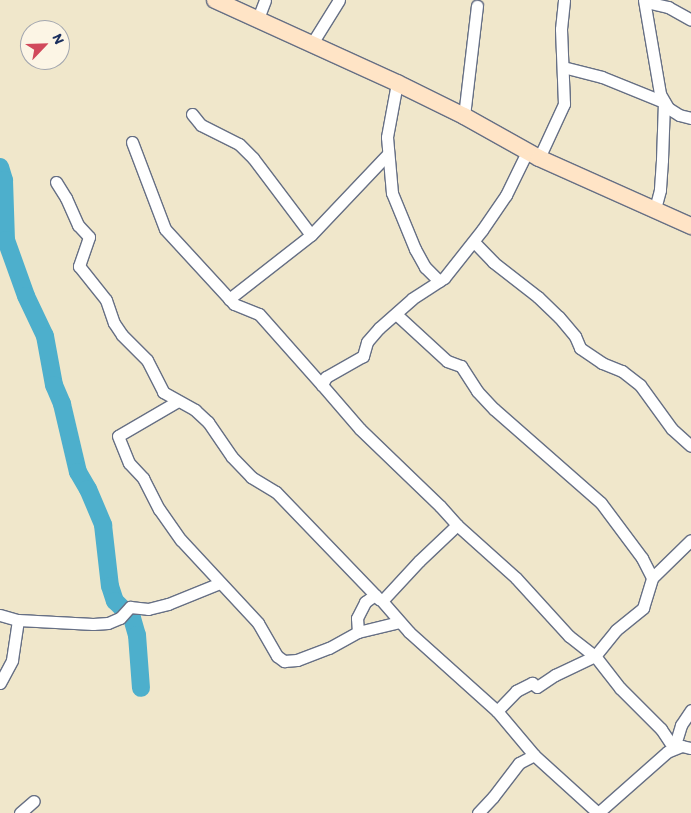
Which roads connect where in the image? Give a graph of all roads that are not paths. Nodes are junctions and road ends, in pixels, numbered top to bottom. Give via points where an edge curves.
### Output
1 (214, 0) edge
2 (265, 0) edge
3 (339, 0) edge
4 (564, 0) edge
5 (645, 1) edge
6 (477, 6) dead end
7 (691, 20) edge
8 (257, 21) junction
9 (311, 45) junction
10 (563, 67) junction
11 (397, 83) junction
12 (664, 102) junction
13 (192, 114) dead end
14 (464, 116) junction
15 (691, 118) edge
16 (132, 142) dead end
17 (388, 154) junction
18 (533, 155) junction
19 (56, 182) dead end
20 (655, 209) junction
21 (691, 226) edge
22 (311, 235) junction
23 (474, 242) junction
24 (439, 282) junction
25 (229, 299) junction
26 (397, 315) junction
27 (322, 385) junction
28 (178, 401) junction
29 (691, 446) edge
30 (457, 525) junction
31 (691, 540) edge
32 (652, 578) junction
33 (220, 583) junction
34 (378, 598) junction
35 (0, 615) edge
36 (18, 620) junction
37 (399, 622) junction
38 (358, 632) junction
39 (595, 656) junction
40 (0, 683) edge
41 (691, 710) edge
42 (496, 711) junction
43 (674, 748) junction
44 (691, 748) edge
45 (534, 755) junction
46 (34, 800) dead end
47 (20, 813) edge
48 (478, 813) edge
49 (598, 813) edge

1 - 8 street
2 - 8 street
3 - 9 street
4 - 10 street via 561,29
5 - 7 street via 668,7
5 - 12 street via 656,78
6 - 14 street
8 - 9 street
9 - 11 street
10 - 12 street via 602,77
10 - 18 street via 564,104
11 - 14 street
11 - 17 street via 387,138
12 - 15 street via 679,115
12 - 20 street via 662,160
13 - 22 street via 201,125 239,144 253,158
14 - 18 street
16 - 25 street via 165,229
17 - 22 street
17 - 24 street via 392,194 399,215 422,261
18 - 20 street
18 - 23 street
19 - 28 street via 78,225 89,237 79,266 106,300 114,323 147,360 163,392
20 - 21 street
22 - 25 street
23 - 24 street
23 - 29 street via 559,317 575,336 580,348 640,385 672,429
24 - 26 street via 412,299
25 - 27 street via 259,314
26 - 27 street via 367,342 363,356 331,374
26 - 32 street via 448,361 461,366 477,391 494,408 601,503 642,558
27 - 30 street
28 - 33 street via 118,436 130,463 143,478 159,509 181,540
28 - 34 street via 208,422 250,477 276,492
30 - 34 street
30 - 39 street via 516,578 569,636
31 - 32 street
32 - 39 street via 643,608 616,630
33 - 36 street via 168,604 148,609 130,607 120,618 108,623
33 - 38 street via 258,623 277,656 284,661 315,654
34 - 37 street
34 - 38 street via 365,602 358,618
35 - 36 street
36 - 40 street via 12,660
37 - 38 street
37 - 42 street
39 - 42 street via 555,674 537,687 532,683 516,691
39 - 43 street via 620,688 643,708
41 - 43 street via 681,725
42 - 45 street
43 - 44 street
43 - 49 street
45 - 48 street via 519,763
45 - 49 street
46 - 47 street

